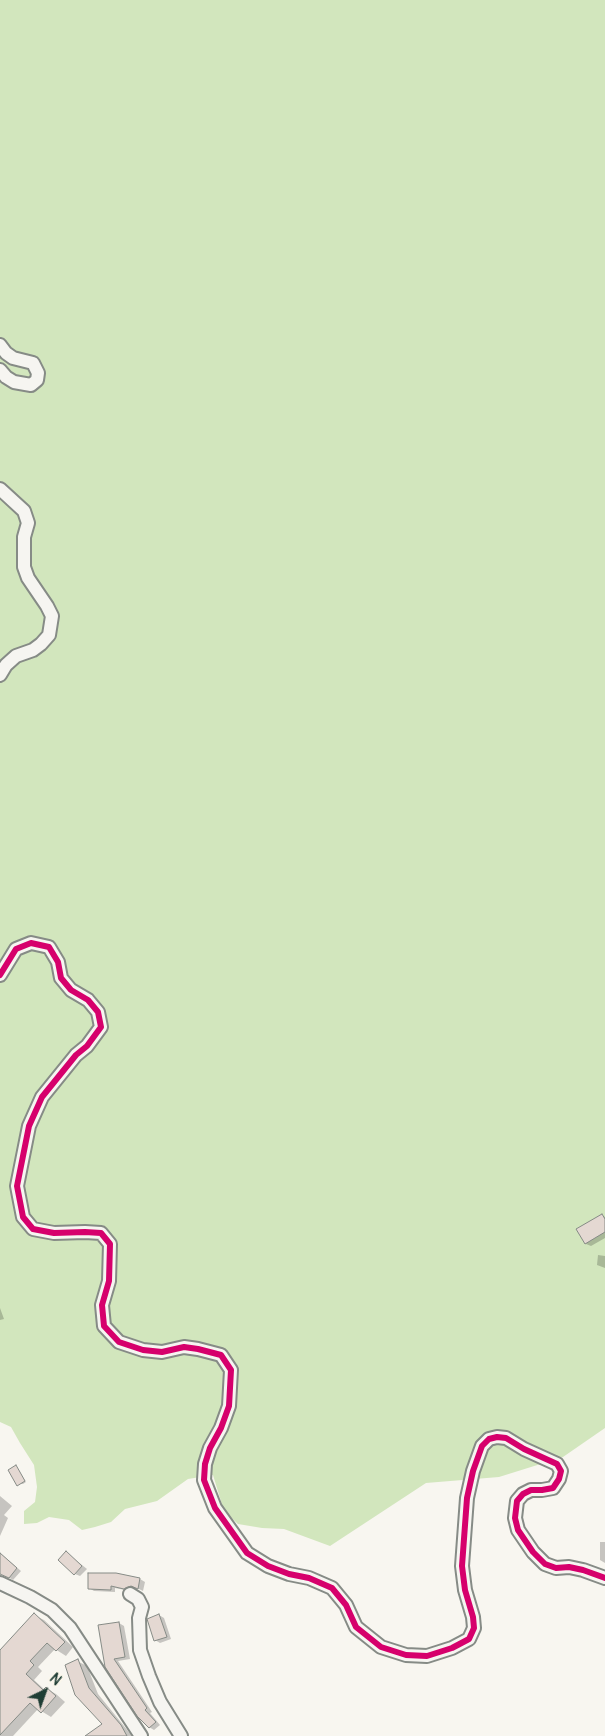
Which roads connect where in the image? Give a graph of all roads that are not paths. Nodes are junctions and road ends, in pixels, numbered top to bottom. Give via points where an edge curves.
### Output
1 (0, 345) edge
2 (0, 370) edge
3 (0, 489) edge
4 (0, 675) edge
5 (0, 975) edge
6 (605, 1578) edge
7 (0, 1583) edge
8 (130, 1594) dead end
9 (141, 1736) edge
10 (181, 1736) edge

1 - 2 street via 13,358 33,363 38,373 37,380 31,384 14,382
3 - 4 street via 24,511 28,522 24,537 24,567 52,616 49,635 33,650 16,656
5 - 6 street via 16,948 31,943 49,947 58,962 61,978 98,1012 101,1027 42,1097 29,1126 17,1186 23,1217 33,1229 54,1233 101,1233 110,1244 109,1280 102,1305 104,1326 119,1342 143,1350 162,1352 184,1348 221,1355 231,1370 229,1406 210,1448 204,1480 214,1508 247,1553 268,1566 332,1588 346,1605 356,1627 381,1647 406,1655 427,1656 452,1648 469,1640 474,1628 462,1566 467,1498 482,1446 496,1437 506,1438 557,1464 561,1471 553,1488 531,1490 517,1501 515,1518 518,1530 533,1552 545,1564 556,1568 569,1567
7 - 9 street via 52,1610 70,1628
8 - 10 street via 138,1599 142,1608 139,1618 140,1650 160,1702

